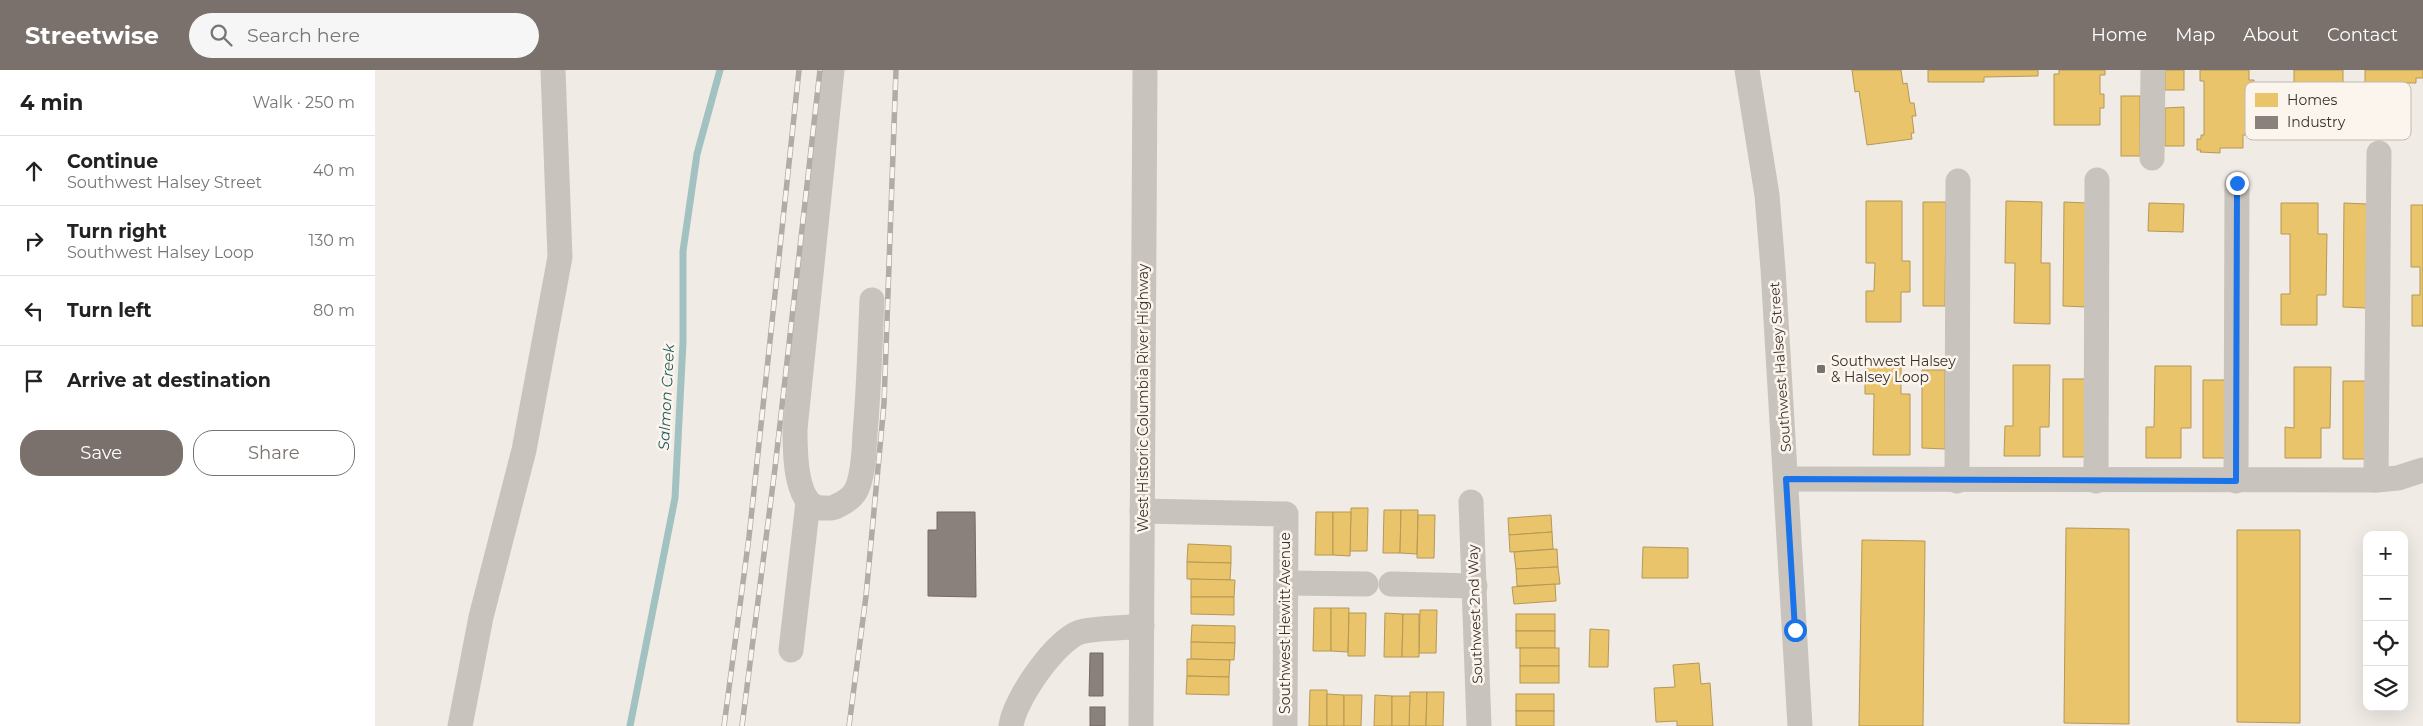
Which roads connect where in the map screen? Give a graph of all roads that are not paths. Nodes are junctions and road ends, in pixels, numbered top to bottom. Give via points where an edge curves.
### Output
1 (553, 70) edge
2 (832, 70) edge
3 (1145, 70) edge
4 (1747, 70) edge
5 (2153, 70) edge
6 (2379, 153) dead end
7 (2152, 158) dead end
8 (2097, 180) dead end
9 (1958, 182) dead end
10 (2237, 183) dead end
11 (872, 300) dead end
12 (2423, 470) edge
13 (1786, 479) junction
14 (2377, 480) junction
15 (1957, 481) junction
16 (2096, 481) junction
17 (2236, 481) junction
18 (808, 502) junction
19 (1471, 502) dead end
20 (1142, 511) junction
21 (1285, 583) junction
22 (1366, 584) dead end
23 (1391, 584) dead end
24 (1475, 586) junction
25 (1142, 626) junction
26 (791, 650) dead end
27 (460, 726) edge
28 (1011, 726) edge
29 (1141, 726) edge
30 (1285, 726) edge
31 (1479, 726) edge
32 (1800, 726) edge

1 - 27 street via 561,257 524,450 481,617
2 - 18 street via 795,429 795,459 800,485
3 - 20 street, West Historic Columbia River Highway
4 - 13 street, Southwest Halsey Street via 1767,195
5 - 7 street
6 - 14 street
8 - 16 street
9 - 15 street
10 - 17 street
11 - 18 street via 867,407 858,487 848,500 834,508 818,508
12 - 14 street via 2398,478
13 - 15 street
13 - 32 street, Southwest Halsey Street
14 - 17 street
15 - 16 street
16 - 17 street
18 - 26 street
19 - 24 street, Southwest 2nd Way
20 - 21 street, Southwest Hewitt Avenue via 1286,514
20 - 25 street, West Historic Columbia River Highway
21 - 22 street
21 - 30 street, Southwest Hewitt Avenue
23 - 24 street
24 - 31 street, Southwest 2nd Way
25 - 28 street via 1080,632 1061,646 1028,685 1012,714
25 - 29 street, West Historic Columbia River Highway

